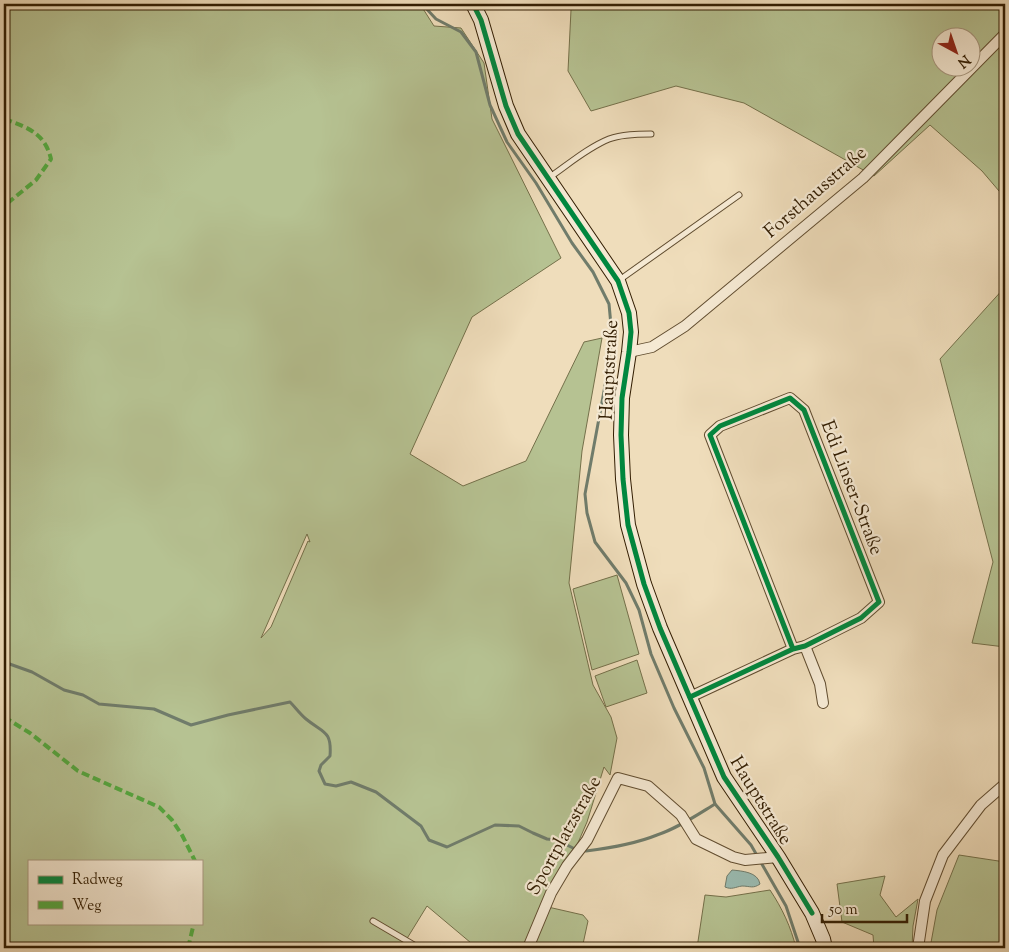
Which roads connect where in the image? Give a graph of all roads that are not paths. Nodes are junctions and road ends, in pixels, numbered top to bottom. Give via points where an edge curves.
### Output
1 (473, 4) edge
2 (1005, 34) edge
3 (651, 134) dead end
4 (548, 179) junction
5 (739, 195) dead end
6 (618, 281) junction
7 (629, 352) junction
8 (805, 646) junction
9 (793, 649) junction
10 (690, 698) junction
11 (823, 703) dead end
12 (1005, 784) edge
13 (771, 858) junction
14 (373, 921) dead end
15 (419, 948) edge
16 (528, 948) edge
17 (825, 948) edge
18 (918, 948) edge

1 - 4 main road, Hauptstraße via 518,134
2 - 7 street, Forsthausstraße via 863,178 685,326 652,347
3 - 4 lane via 610,138
4 - 6 main road, Hauptstraße
5 - 6 lane
6 - 7 main road, Hauptstraße via 629,313
7 - 10 main road, Hauptstraße via 622,398 621,435 628,525 644,584
8 - 9 street, Edi Linser-Straße
8 - 9 street, Edi Linser-Straße via 860,618 879,602 804,410 790,398 720,426 710,435
8 - 11 street via 820,684
9 - 10 street, Edi Linser-Straße
10 - 13 main road, Hauptstraße via 724,778
12 - 18 street via 981,805 943,855 925,902
13 - 16 street, Sportplatzstraße via 733,858 696,839 681,815 648,786 618,778 587,840 551,893
13 - 17 main road, Hauptstraße via 812,913
14 - 15 lane

